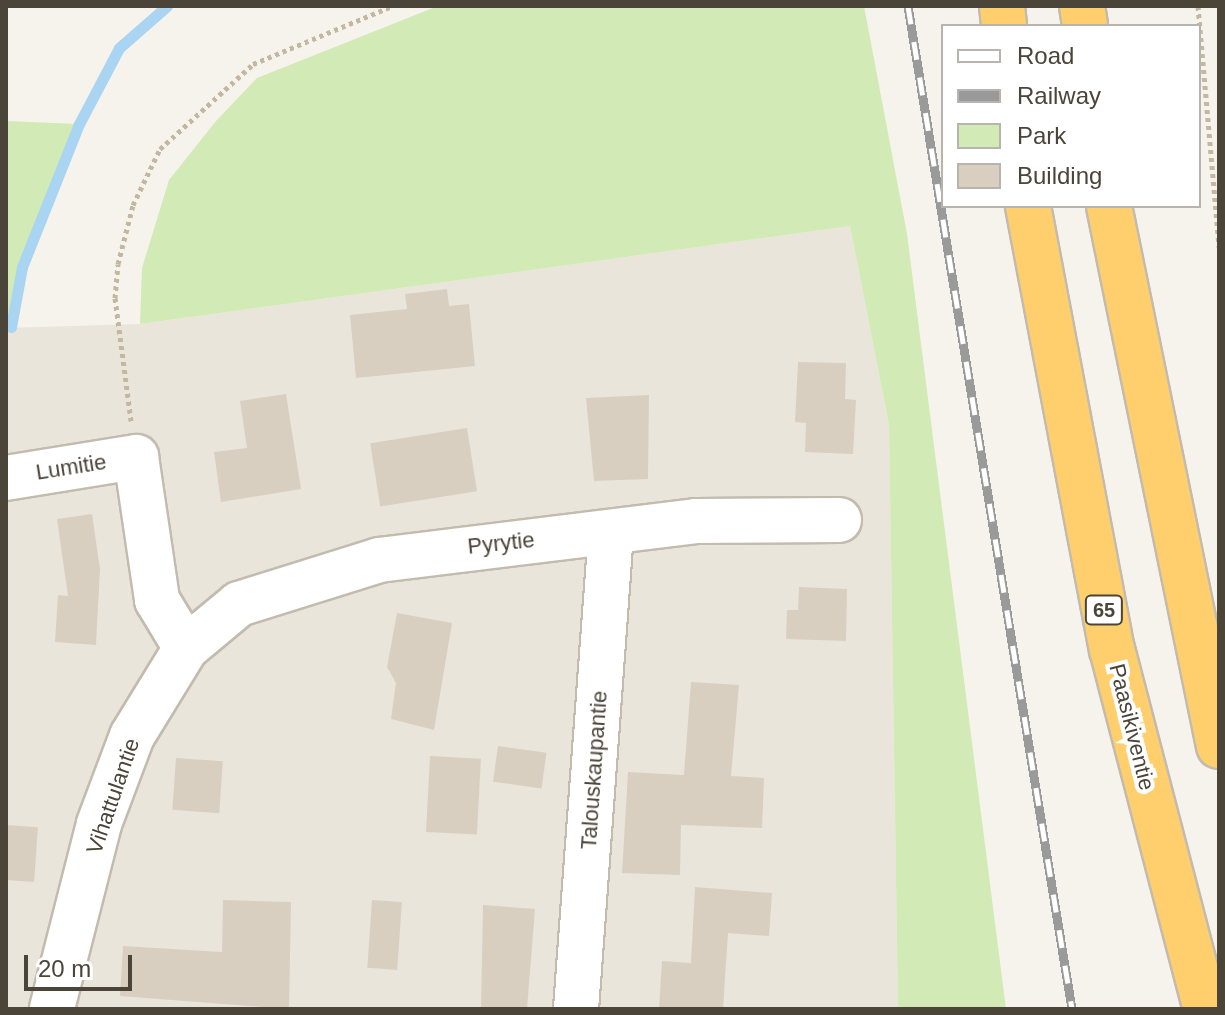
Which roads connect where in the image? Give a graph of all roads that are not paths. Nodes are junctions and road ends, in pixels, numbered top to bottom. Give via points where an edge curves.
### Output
1 (1028, 208) edge
2 (1109, 208) edge
3 (6, 478) edge
4 (839, 520) dead end
5 (611, 532) junction
6 (186, 648) junction
7 (1219, 746) edge
8 (52, 1009) edge
9 (576, 1009) edge
10 (1206, 1009) edge

1 - 10 highway, Paasikiventie / 65 via 1112,649
2 - 7 highway
3 - 6 street, Lumitie via 136,457 157,600
4 - 5 street, Pyrytie via 696,521
5 - 6 street, Pyrytie via 379,560 239,604
5 - 9 street, Talouskaupantie
6 - 8 street, Vihattulantie via 132,736 99,824

